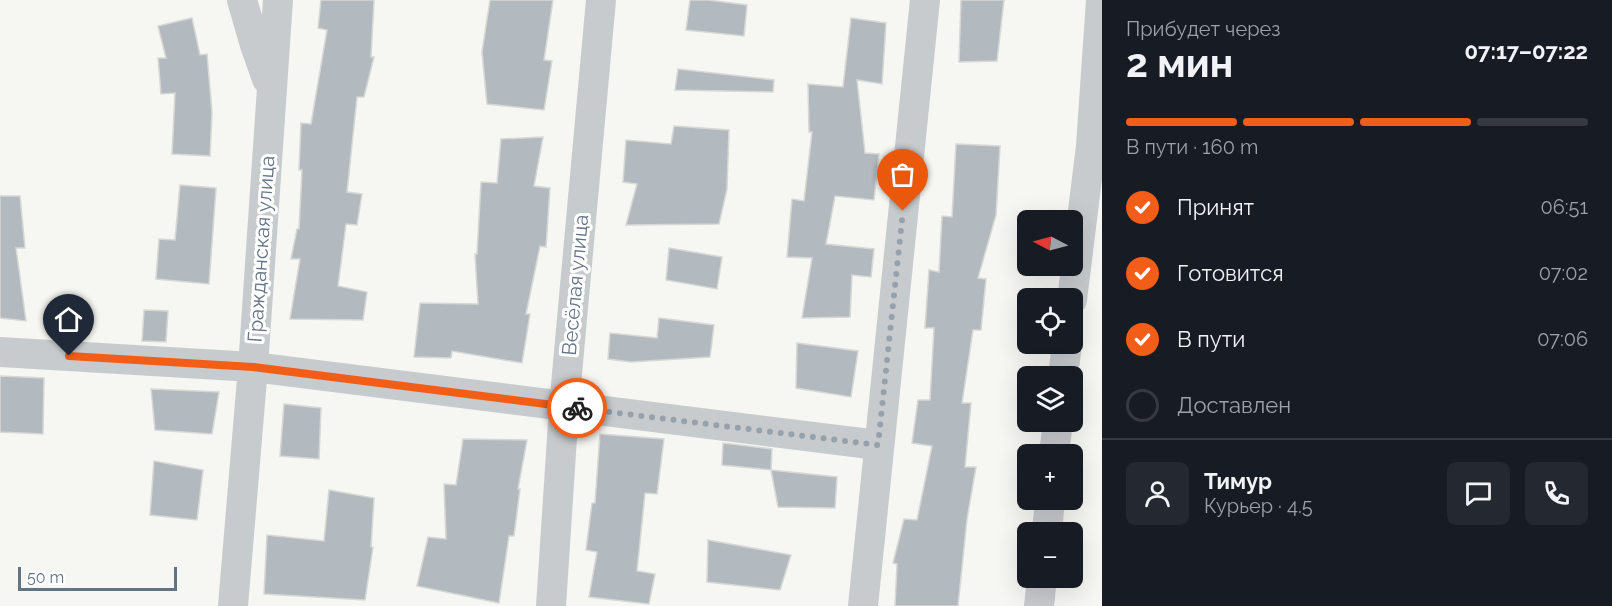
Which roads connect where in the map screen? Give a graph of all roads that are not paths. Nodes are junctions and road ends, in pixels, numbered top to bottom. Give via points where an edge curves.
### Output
1 (242, 0) edge
2 (278, 0) edge
3 (601, 0) edge
4 (925, 0) edge
5 (1101, 0) edge
6 (272, 90) junction
7 (1097, 147) edge
8 (1074, 288) edge
9 (0, 352) edge
10 (253, 367) junction
11 (564, 407) junction
12 (878, 445) junction
13 (1041, 588) edge
14 (233, 606) edge
15 (551, 606) edge
16 (864, 606) edge
17 (1039, 606) edge

1 - 6 street
2 - 6 street, Гражданская улица
3 - 11 street, Весёлая улица
4 - 12 street
5 - 7 street
6 - 10 street, Гражданская улица
7 - 8 street
9 - 10 street
10 - 11 street
10 - 14 street, Гражданская улица
11 - 12 street
11 - 15 street, Весёлая улица
12 - 16 street
13 - 17 street

